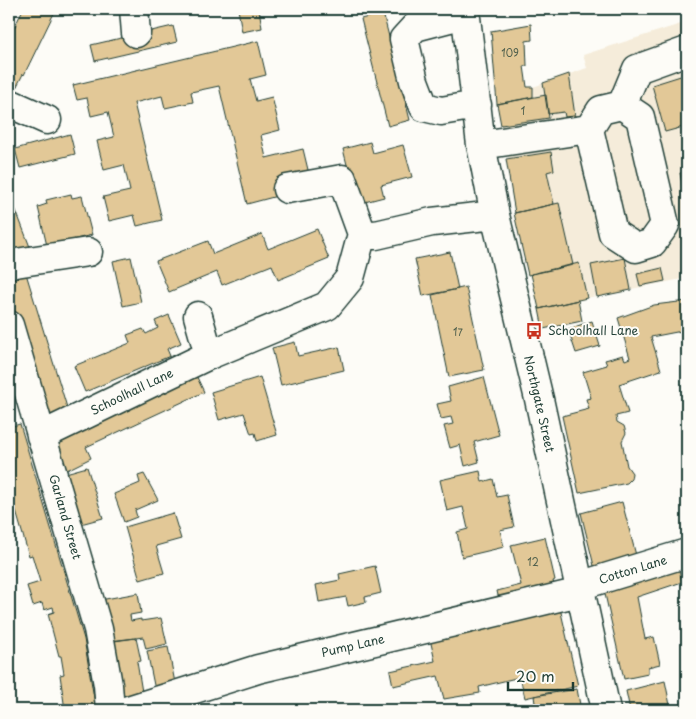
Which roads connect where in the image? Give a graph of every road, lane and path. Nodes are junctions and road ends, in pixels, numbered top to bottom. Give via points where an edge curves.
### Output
1 (465, 11) edge
2 (687, 51) edge
3 (9, 103) edge
4 (477, 105) junction
5 (622, 105) junction
6 (47, 120) dead end
7 (589, 129) junction
8 (481, 145) junction
9 (287, 189) dead end
10 (495, 215) junction
11 (362, 234) junction
12 (88, 252) dead end
13 (9, 264) edge
14 (198, 316) dead end
15 (9, 325) edge
16 (209, 355) junction
17 (41, 436) junction
18 (681, 555) edge
19 (580, 589) junction
20 (110, 710) edge
21 (128, 710) edge
22 (606, 710) edge

1 - 4 street, Northgate Street
1 - 4 street via 415,27 404,39 424,108 441,111
2 - 5 street via 637,69
3 - 6 street
4 - 8 street, Northgate Street
5 - 7 street via 601,110
5 - 7 street via 640,117 665,225 652,243 636,248 613,233
7 - 8 street
8 - 10 street, Northgate Street
9 - 11 street via 342,178
10 - 11 street via 432,222 376,235
10 - 19 street, Northgate Street
11 - 16 street, Schoolhall Lane via 350,278 327,306
12 - 13 street
14 - 16 street
15 - 17 street, Garland Street
16 - 17 street, Schoolhall Lane
17 - 20 street, Garland Street via 98,629
18 - 19 street, Cotton Lane
19 - 21 street, Pump Lane via 258,669
19 - 22 street, Northgate Street

